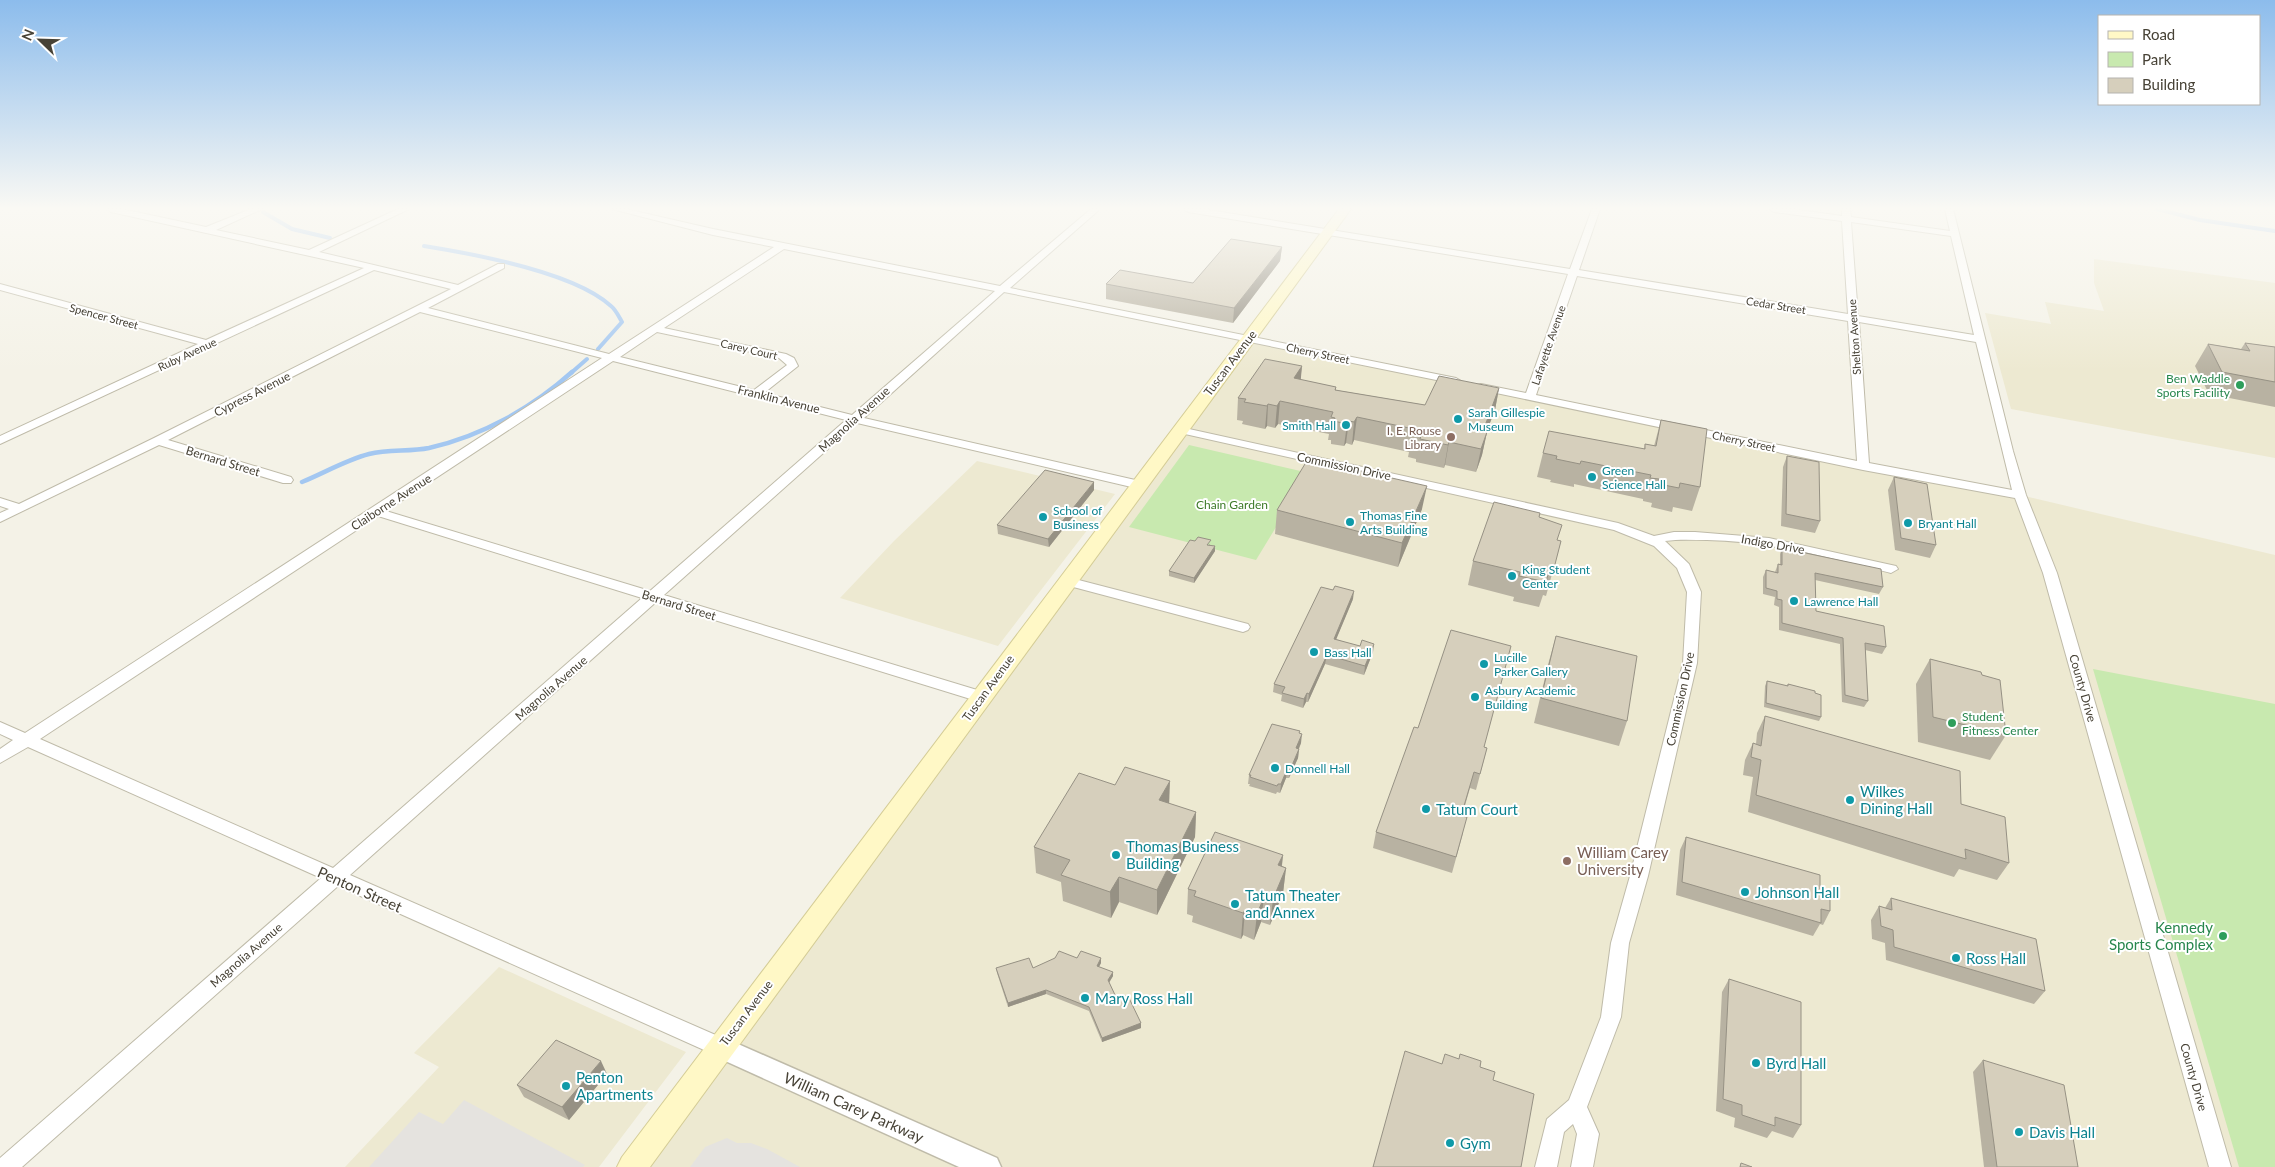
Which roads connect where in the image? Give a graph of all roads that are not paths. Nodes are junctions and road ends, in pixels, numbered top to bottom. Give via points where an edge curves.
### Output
1 (358, 263) edge
2 (756, 263) edge
3 (869, 263) edge
4 (1032, 263) edge
5 (1305, 263) edge
6 (1520, 263) edge
7 (1577, 263) edge
8 (1849, 263) edge
9 (1961, 263) edge
10 (501, 266) dead end
11 (373, 267) junction
12 (1574, 272) junction
13 (0, 287) edge
14 (460, 288) junction
15 (1001, 290) junction
16 (419, 309) junction
17 (1853, 318) junction
18 (657, 329) junction
19 (1249, 338) junction
20 (1979, 339) junction
21 (208, 344) junction
22 (611, 359) junction
23 (757, 394) junction
24 (1530, 397) junction
25 (855, 419) junction
26 (1180, 430) junction
27 (2, 438) edge
28 (158, 441) junction
29 (1863, 466) junction
30 (287, 480) dead end
31 (1140, 486) junction
32 (2020, 496) junction
33 (0, 502) edge
34 (19, 508) junction
35 (377, 512) junction
36 (0, 518) edge
37 (1654, 541) junction
38 (1891, 569) dead end
39 (1067, 580) junction
40 (654, 598) junction
41 (1243, 627) dead end
42 (982, 697) junction
43 (0, 728) edge
44 (27, 739) junction
45 (0, 757) edge
46 (333, 878) junction
47 (720, 1047) junction
48 (1577, 1107) junction
49 (6, 1167) edge
50 (632, 1167) edge
51 (988, 1167) edge
52 (1546, 1167) edge
53 (1582, 1167) edge
54 (2220, 1167) edge

1 - 11 street
2 - 18 street, Claiborne Avenue
3 - 15 street, Cherry Street
4 - 15 street, Magnolia Avenue
5 - 19 main road, Tuscan Avenue
6 - 12 street, Cedar Street
7 - 12 street, Lafayette Avenue
8 - 17 street, Shelton Avenue
9 - 20 street, County Drive
10 - 14 street, Cypress Avenue
11 - 14 street
11 - 21 street, Ruby Avenue
12 - 17 street, Cedar Street
12 - 24 street, Lafayette Avenue
13 - 21 street, Spencer Street
14 - 16 street, Cypress Avenue
15 - 19 street, Cherry Street
15 - 25 street, Magnolia Avenue
16 - 22 street, Franklin Avenue
16 - 28 street, Cypress Avenue
17 - 20 street, Cedar Street
17 - 29 street, Shelton Avenue
18 - 22 street, Claiborne Avenue
18 - 23 street, Carey Court via 790,360 792,366
19 - 24 street, Cherry Street
19 - 26 main road, Tuscan Avenue
20 - 32 street, County Drive
21 - 27 street, Ruby Avenue
22 - 23 street, Franklin Avenue
22 - 35 street, Claiborne Avenue
23 - 25 street, Franklin Avenue
24 - 29 street, Cherry Street
25 - 31 street, Franklin Avenue
25 - 40 street, Magnolia Avenue
26 - 31 main road, Tuscan Avenue
26 - 37 street, Commission Drive via 1618,526
28 - 30 street, Bernard Street
28 - 34 street, Cypress Avenue
29 - 32 street, Cherry Street
31 - 39 main road, Tuscan Avenue
32 - 54 street, County Drive via 2050,573
33 - 34 street
34 - 36 street, Cypress Avenue
35 - 40 street, Bernard Street
35 - 44 street, Claiborne Avenue
37 - 38 street, Indigo Drive via 1665,536 1745,538
37 - 48 street, Commission Drive via 1678,559 1690,580 1694,602 1690,663 1620,943 1611,1017
39 - 41 street
39 - 42 main road, Tuscan Avenue
40 - 42 street, Bernard Street
40 - 46 street, Magnolia Avenue
42 - 47 main road, Tuscan Avenue
43 - 44 street, Penton Street
44 - 45 street, Claiborne Avenue
44 - 46 street, Penton Street
46 - 47 street, Penton Street
46 - 49 street, Magnolia Avenue
47 - 50 main road, Tuscan Avenue
47 - 51 street, William Carey Parkway
48 - 52 street, Commission Drive via 1554,1126
48 - 53 street via 1588,1134

